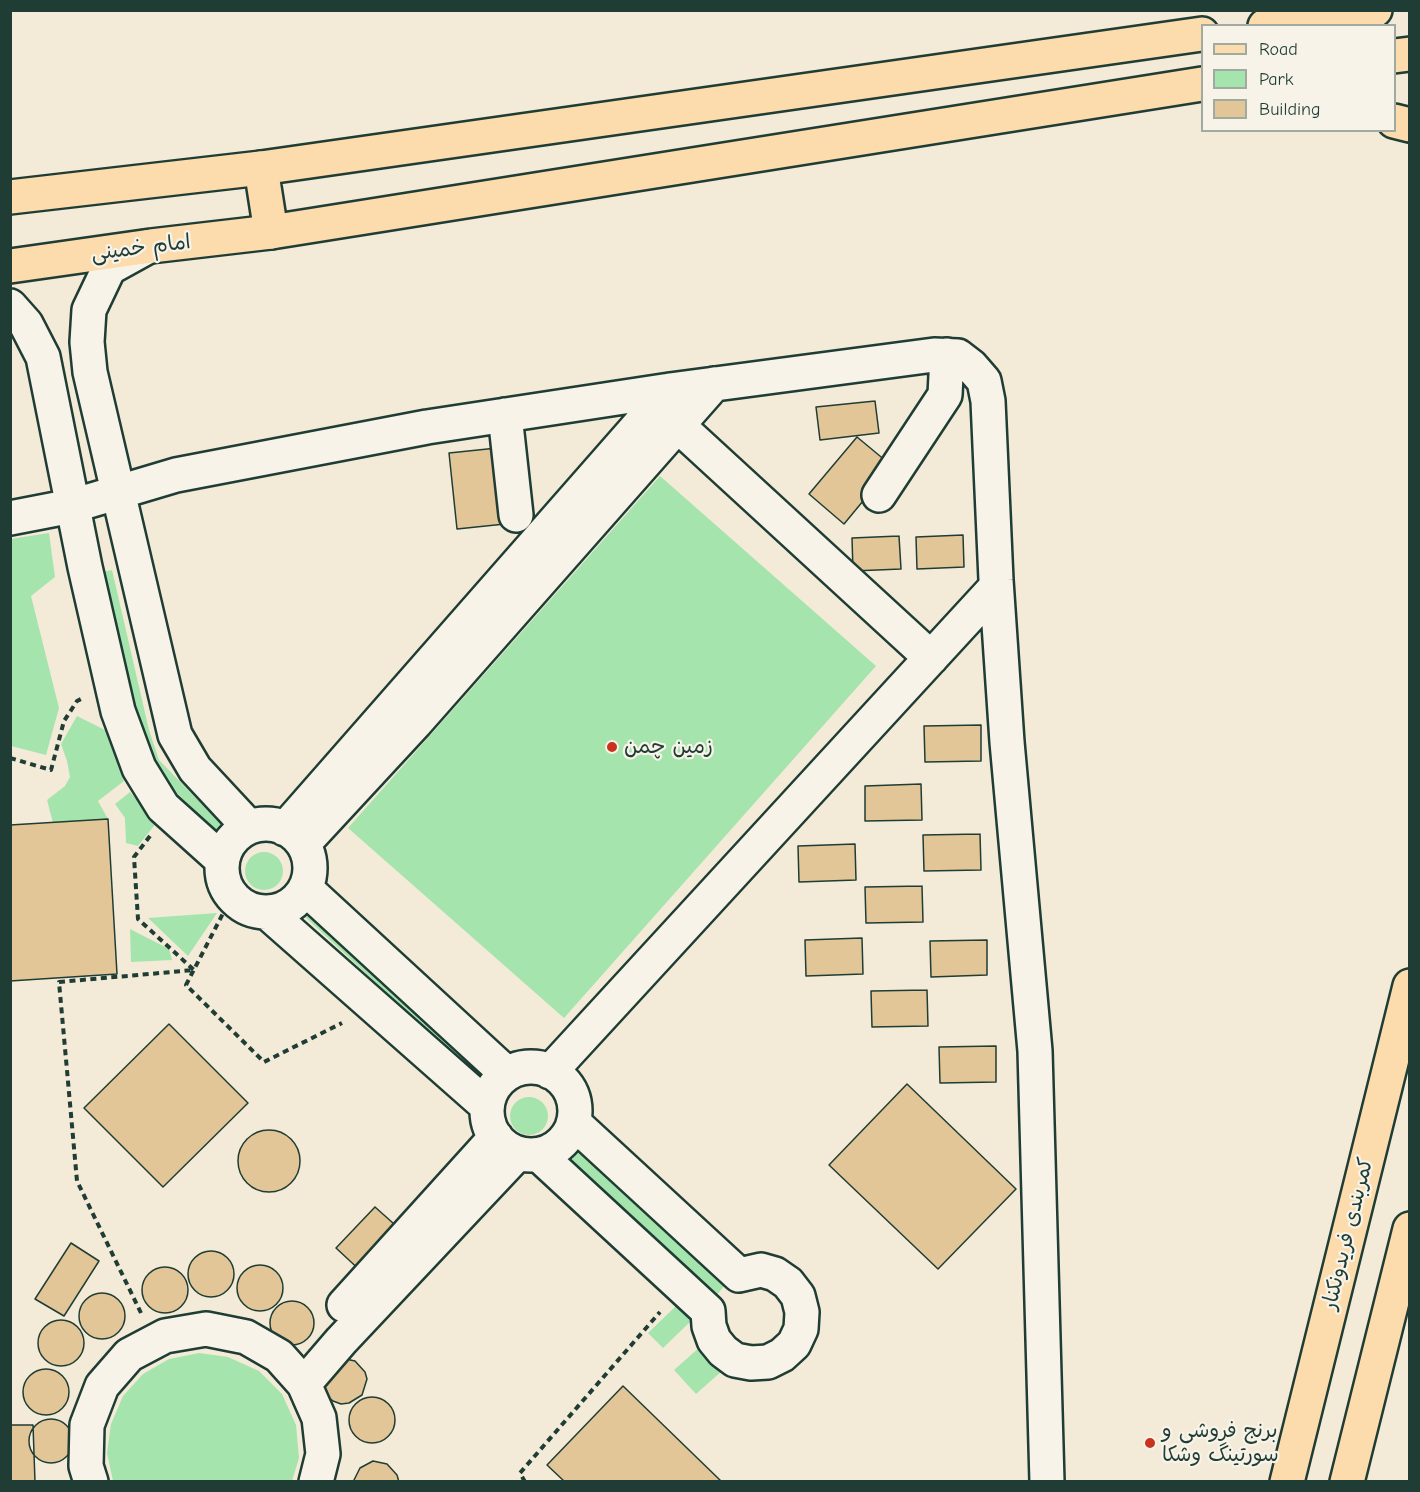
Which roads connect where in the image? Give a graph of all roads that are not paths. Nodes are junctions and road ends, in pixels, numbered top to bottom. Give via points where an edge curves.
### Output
1 (1375, 10) edge
2 (1279, 24) edge
3 (1201, 34) edge
4 (1201, 84) edge
5 (261, 168) junction
6 (10, 197) edge
7 (271, 232) junction
8 (150, 246) junction
9 (10, 266) edge
10 (10, 306) edge
11 (947, 355) junction
12 (668, 407) junction
13 (505, 415) junction
14 (119, 492) junction
15 (879, 495) dead end
16 (72, 506) junction
17 (516, 514) dead end
18 (10, 518) edge
19 (134, 554) junction
20 (85, 567) junction
21 (997, 600) junction
22 (931, 658) junction
23 (249, 827) junction
24 (294, 836) junction
25 (222, 860) junction
26 (755, 865) junction
27 (306, 888) junction
28 (267, 912) junction
29 (1410, 986) edge
30 (507, 1074) junction
31 (559, 1078) junction
32 (487, 1106) junction
33 (574, 1123) junction
34 (518, 1148) junction
35 (1410, 1229) edge
36 (296, 1375) junction
37 (91, 1482) edge
38 (316, 1482) edge
39 (1047, 1482) edge
40 (1287, 1482) edge
41 (1347, 1482) edge

1 - 2 main road
3 - 5 main road
4 - 7 main road, امام خمینی
5 - 6 main road
5 - 7 main road
7 - 8 main road, امام خمینی
8 - 9 main road, امام خمینی
8 - 14 lane via 110,268 89,310 90,372
10 - 16 lane via 26,324 43,357
11 - 12 lane via 714,384
11 - 15 lane via 945,395
11 - 21 lane via 958,356 984,381
12 - 13 lane
12 - 22 lane
12 - 24 lane via 499,606
13 - 14 lane via 176,475
13 - 17 lane
14 - 16 lane
14 - 19 lane
16 - 18 lane
16 - 20 lane
19 - 20 lane
19 - 23 lane via 175,735 195,769
20 - 25 lane via 118,711 139,768 162,807
21 - 22 lane
21 - 26 lane
21 - 39 lane via 1035,1051
22 - 26 lane
23 - 24 lane via 279,825
23 - 25 lane via 227,846
24 - 27 lane via 309,858
25 - 28 lane via 225,885 232,896 242,905
26 - 31 lane
27 - 28 lane via 289,905
27 - 30 lane
28 - 32 lane
29 - 40 main road, کمربندی فریدونکنار
30 - 31 lane via 532,1067
30 - 32 lane via 490,1093
31 - 33 lane via 573,1097
32 - 34 lane via 487,1119
33 - 34 lane via 561,1144 551,1151
33 - 34 lane via 739,1275 760,1270 788,1283 798,1296 802,1312 801,1329 794,1344 768,1362 751,1364 735,1360 714,1340 708,1311
34 - 36 lane via 341,1341
35 - 41 main road
36 - 37 lane via 279,1356 246,1337 206,1329 165,1336 129,1355 102,1386 87,1425 86,1466
36 - 38 lane via 319,1418 323,1454

